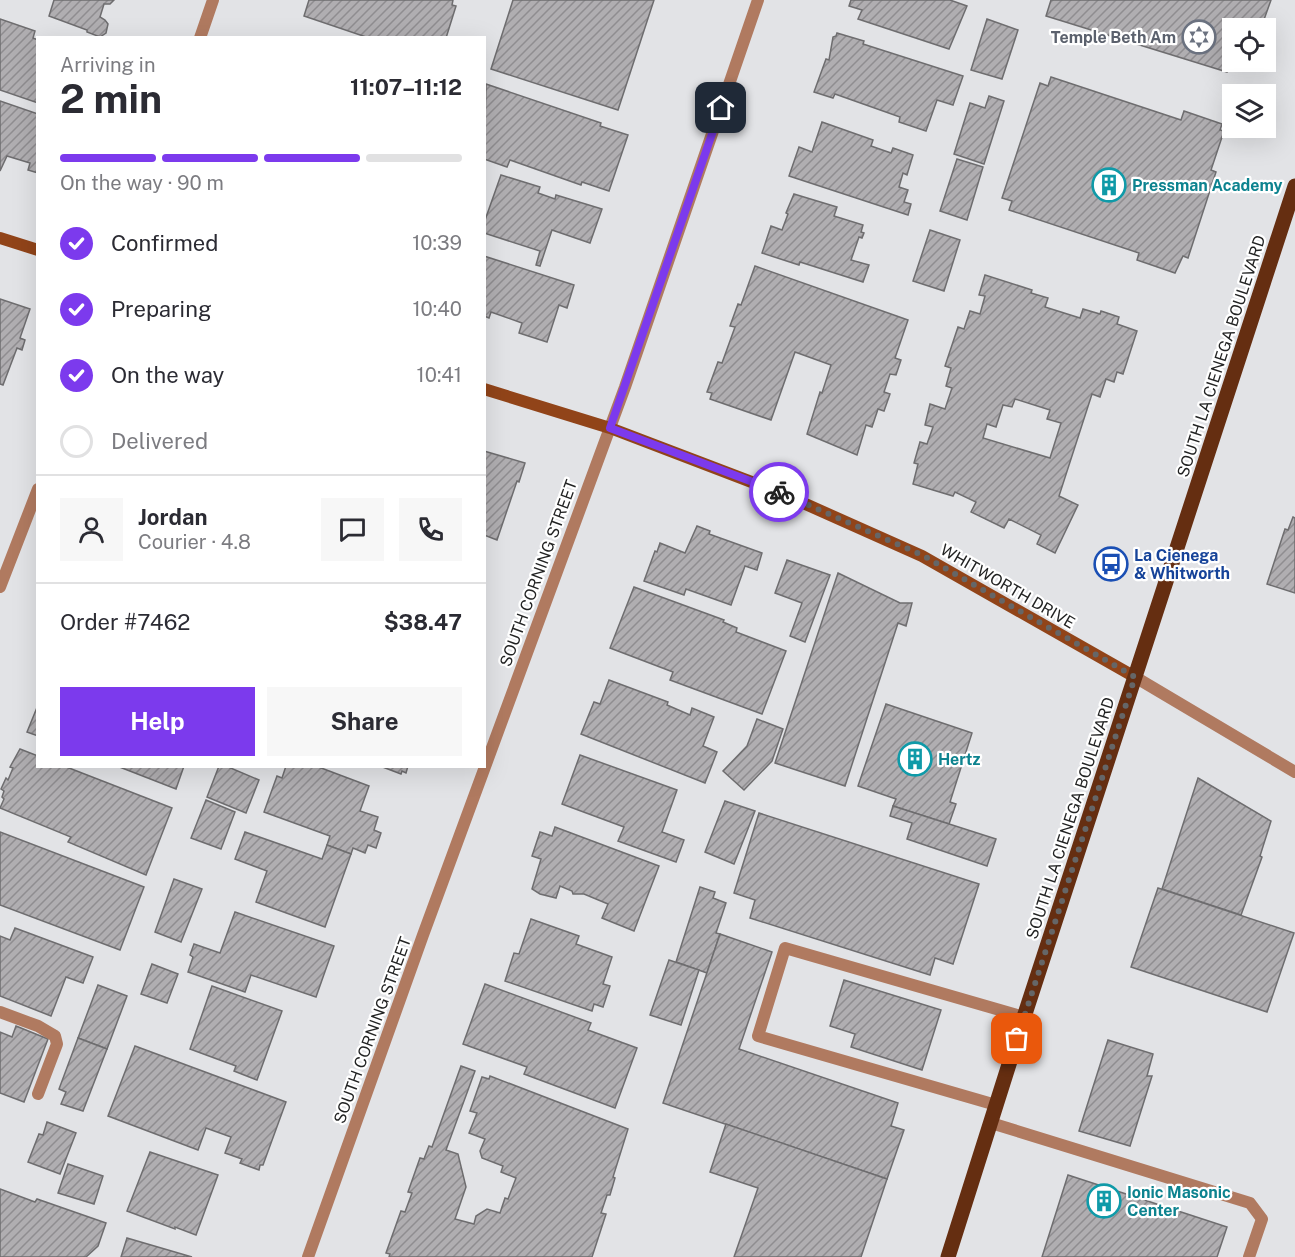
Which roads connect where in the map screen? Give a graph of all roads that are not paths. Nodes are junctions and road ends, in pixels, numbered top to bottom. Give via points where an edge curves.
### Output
1 (213, 0) edge
2 (758, 0) edge
3 (201, 36) edge
4 (1295, 186) edge
5 (0, 238) edge
6 (36, 249) edge
7 (486, 390) edge
8 (610, 428) junction
9 (36, 494) edge
10 (0, 587) edge
11 (1135, 677) junction
12 (486, 764) edge
13 (485, 768) edge
14 (1295, 772) edge
15 (0, 1012) edge
16 (1024, 1017) junction
17 (38, 1094) dead end
18 (996, 1105) junction
19 (991, 1123) junction
20 (308, 1257) edge
21 (948, 1257) edge
22 (1249, 1257) edge

1 - 3 street
2 - 8 street, SOUTH CORNING STREET
4 - 11 main road, SOUTH LA CIENEGA BOULEVARD
5 - 6 street
7 - 8 street, WHITWORTH DRIVE
8 - 11 street, WHITWORTH DRIVE via 783,494 922,555
8 - 12 street, SOUTH CORNING STREET
9 - 10 street
11 - 14 street, WHITWORTH DRIVE
11 - 16 main road, SOUTH LA CIENEGA BOULEVARD
13 - 20 street, SOUTH CORNING STREET
15 - 17 street via 56,1036 57,1044
16 - 18 main road, SOUTH LA CIENEGA BOULEVARD
16 - 18 street via 785,948 758,1036
18 - 19 main road, SOUTH LA CIENEGA BOULEVARD
19 - 21 main road, SOUTH LA CIENEGA BOULEVARD
19 - 22 street via 1250,1203 1262,1220

